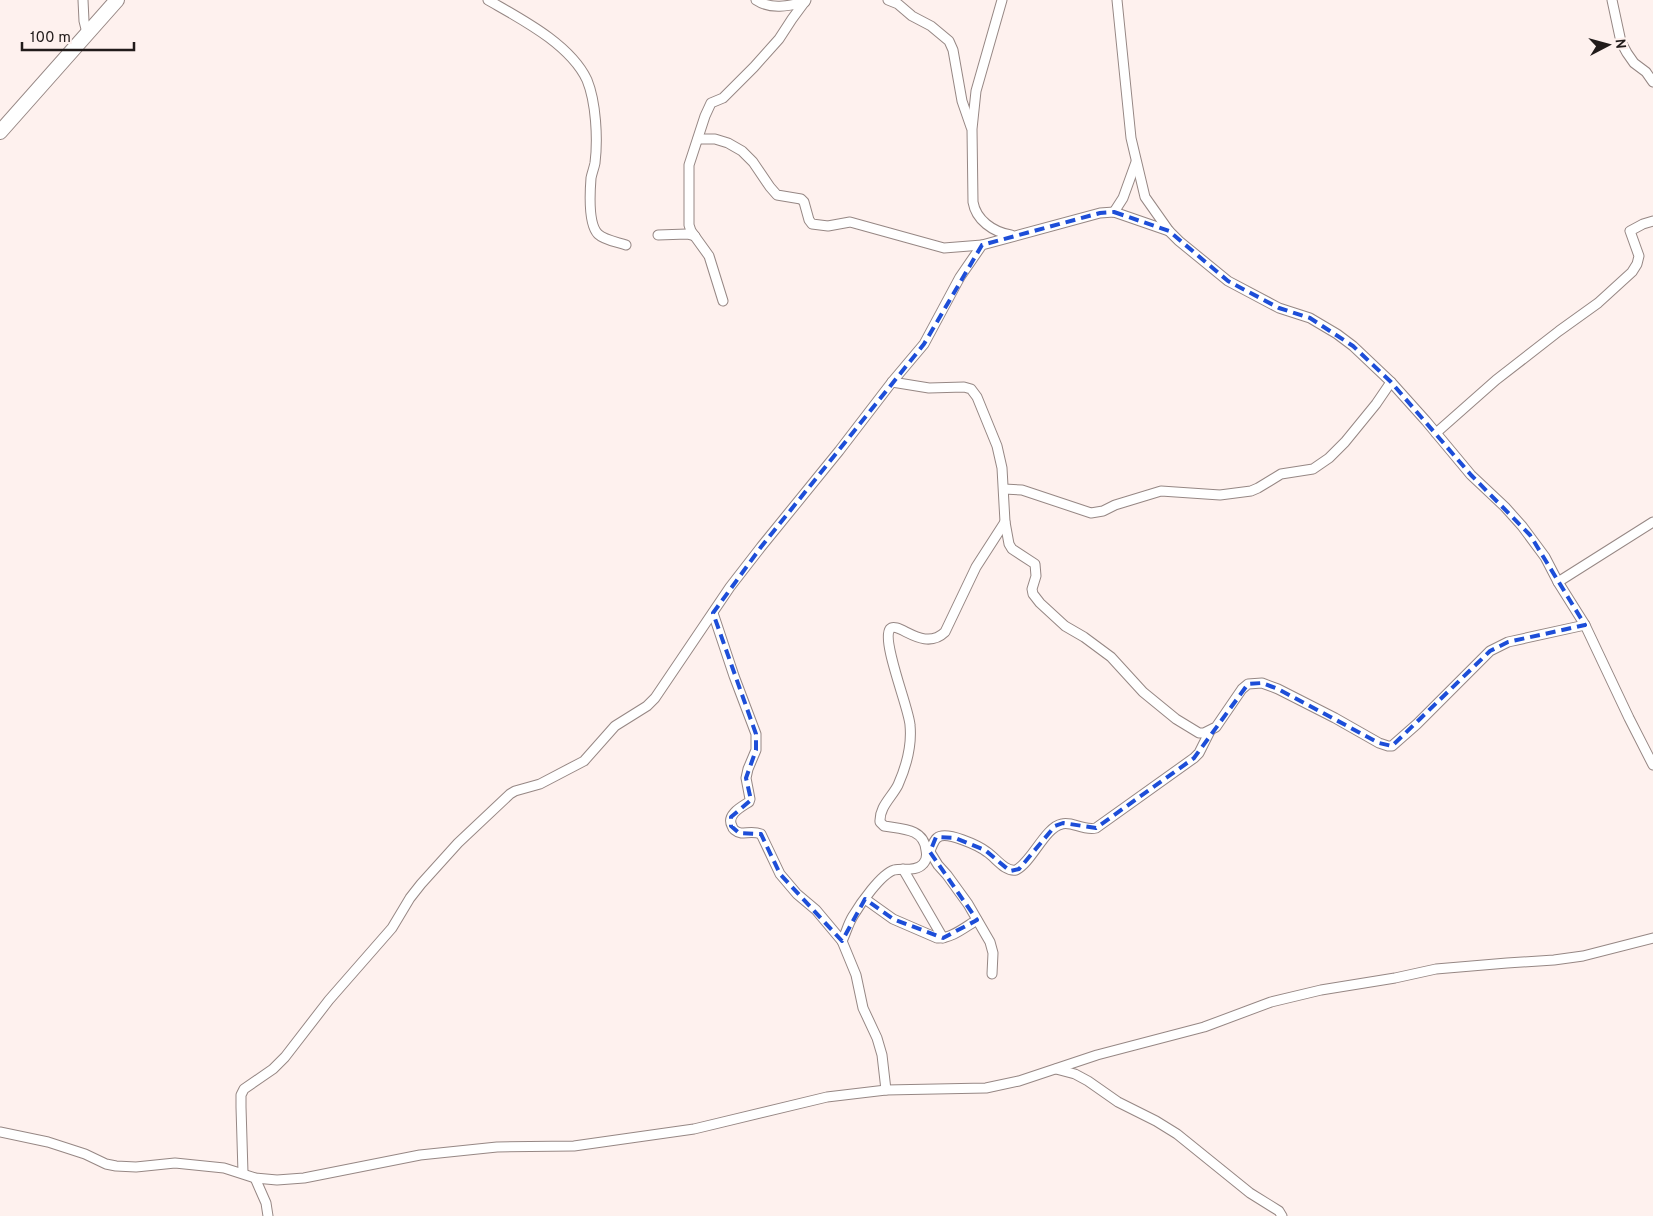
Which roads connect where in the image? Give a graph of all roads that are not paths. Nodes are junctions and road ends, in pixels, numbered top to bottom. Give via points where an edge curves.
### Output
1 (83, 0) edge
2 (117, 0) edge
3 (488, 0) edge
4 (756, 0) edge
5 (888, 0) edge
6 (1002, 0) edge
7 (1117, 0) edge
8 (1612, 0) edge
9 (806, 1) edge
10 (87, 33) junction
11 (1653, 82) edge
12 (972, 130) junction
13 (0, 132) edge
14 (698, 139) junction
15 (1136, 162) junction
16 (1114, 212) junction
17 (1653, 221) edge
18 (1170, 230) junction
19 (658, 235) dead end
20 (696, 236) junction
21 (1013, 236) junction
22 (626, 245) dead end
23 (982, 245) junction
24 (723, 301) dead end
25 (892, 382) junction
26 (1391, 382) junction
27 (1436, 433) junction
28 (1004, 489) junction
29 (1006, 522) junction
30 (1653, 522) edge
31 (1558, 582) junction
32 (713, 613) junction
33 (1585, 625) junction
34 (1210, 730) junction
35 (1653, 765) edge
36 (928, 854) junction
37 (903, 869) junction
38 (865, 899) junction
39 (977, 920) junction
40 (943, 938) junction
41 (1653, 938) edge
42 (842, 941) junction
43 (992, 974) dead end
44 (1056, 1069) junction
45 (886, 1090) junction
46 (0, 1132) edge
47 (243, 1173) junction
48 (255, 1178) junction
49 (268, 1216) edge
50 (1282, 1216) edge

1 - 10 street
2 - 10 highway
3 - 22 street via 564,49 582,72 592,96 596,128 590,198 593,226 600,236
4 - 9 street via 778,7
5 - 12 street via 949,41
6 - 12 street via 976,91
7 - 15 street
8 - 11 street via 1626,53
9 - 14 street via 780,39 754,68 723,98 711,103
10 - 13 highway
12 - 21 street via 974,210 993,230
14 - 20 street via 689,165 689,224
14 - 23 street via 715,139 742,151 777,195 804,202 812,224 828,226 850,222 944,248
15 - 16 street via 1123,198
15 - 18 street via 1145,197
16 - 18 street
16 - 21 street
17 - 27 street via 1630,231 1639,256 1632,272 1598,303 1496,380
18 - 26 street via 1228,281 1338,334
19 - 20 street
20 - 24 street via 709,256
21 - 23 street
23 - 25 street via 960,277 924,344
25 - 28 street via 971,390 978,397 997,446
25 - 32 street via 745,567
26 - 27 street
26 - 28 street via 1329,458 1307,471 1280,474 1251,491 1220,495 1161,491 1091,513 1022,490
27 - 31 street via 1471,476 1505,507 1530,536
28 - 29 street
29 - 34 street via 1012,549 1035,564 1032,589 1040,603 1065,626 1111,657 1143,692 1176,719 1199,733
29 - 36 street via 976,568 941,636 928,640 899,627 889,631 889,644 907,709 911,741 902,776 881,811 880,822 884,826 916,832 924,841
30 - 31 street
31 - 33 street
32 - 42 street via 757,742 746,778 750,799 731,817 731,826 739,833 761,834 780,874
32 - 47 street via 647,706 615,726 589,757 577,766 510,794 458,843 421,884 392,928 288,1052 272,1069 244,1089 241,1095
33 - 34 street via 1508,642 1490,651 1392,746 1379,743 1336,718 1262,683 1248,684 1242,689 1216,727
33 - 35 street
34 - 36 street via 1194,758 1100,826 1086,830 1063,823 1055,826 1019,869 1010,870 984,850 948,835 937,838
36 - 37 street via 920,867
36 - 39 street via 947,875
37 - 38 street via 886,874
37 - 40 street
38 - 40 street via 893,919
38 - 42 street via 852,917
39 - 40 street
39 - 43 street via 993,950
41 - 44 street via 1583,956 1436,969 1321,990 1271,1002 1220,1022
42 - 45 street via 856,976 862,1008 877,1038
44 - 45 street via 986,1088
44 - 50 street via 1075,1074 1177,1134
45 - 48 street via 827,1097 694,1129 644,1137 574,1146 497,1147 420,1155 304,1178
46 - 47 street via 48,1142 116,1166 175,1163
47 - 48 street
48 - 49 street

